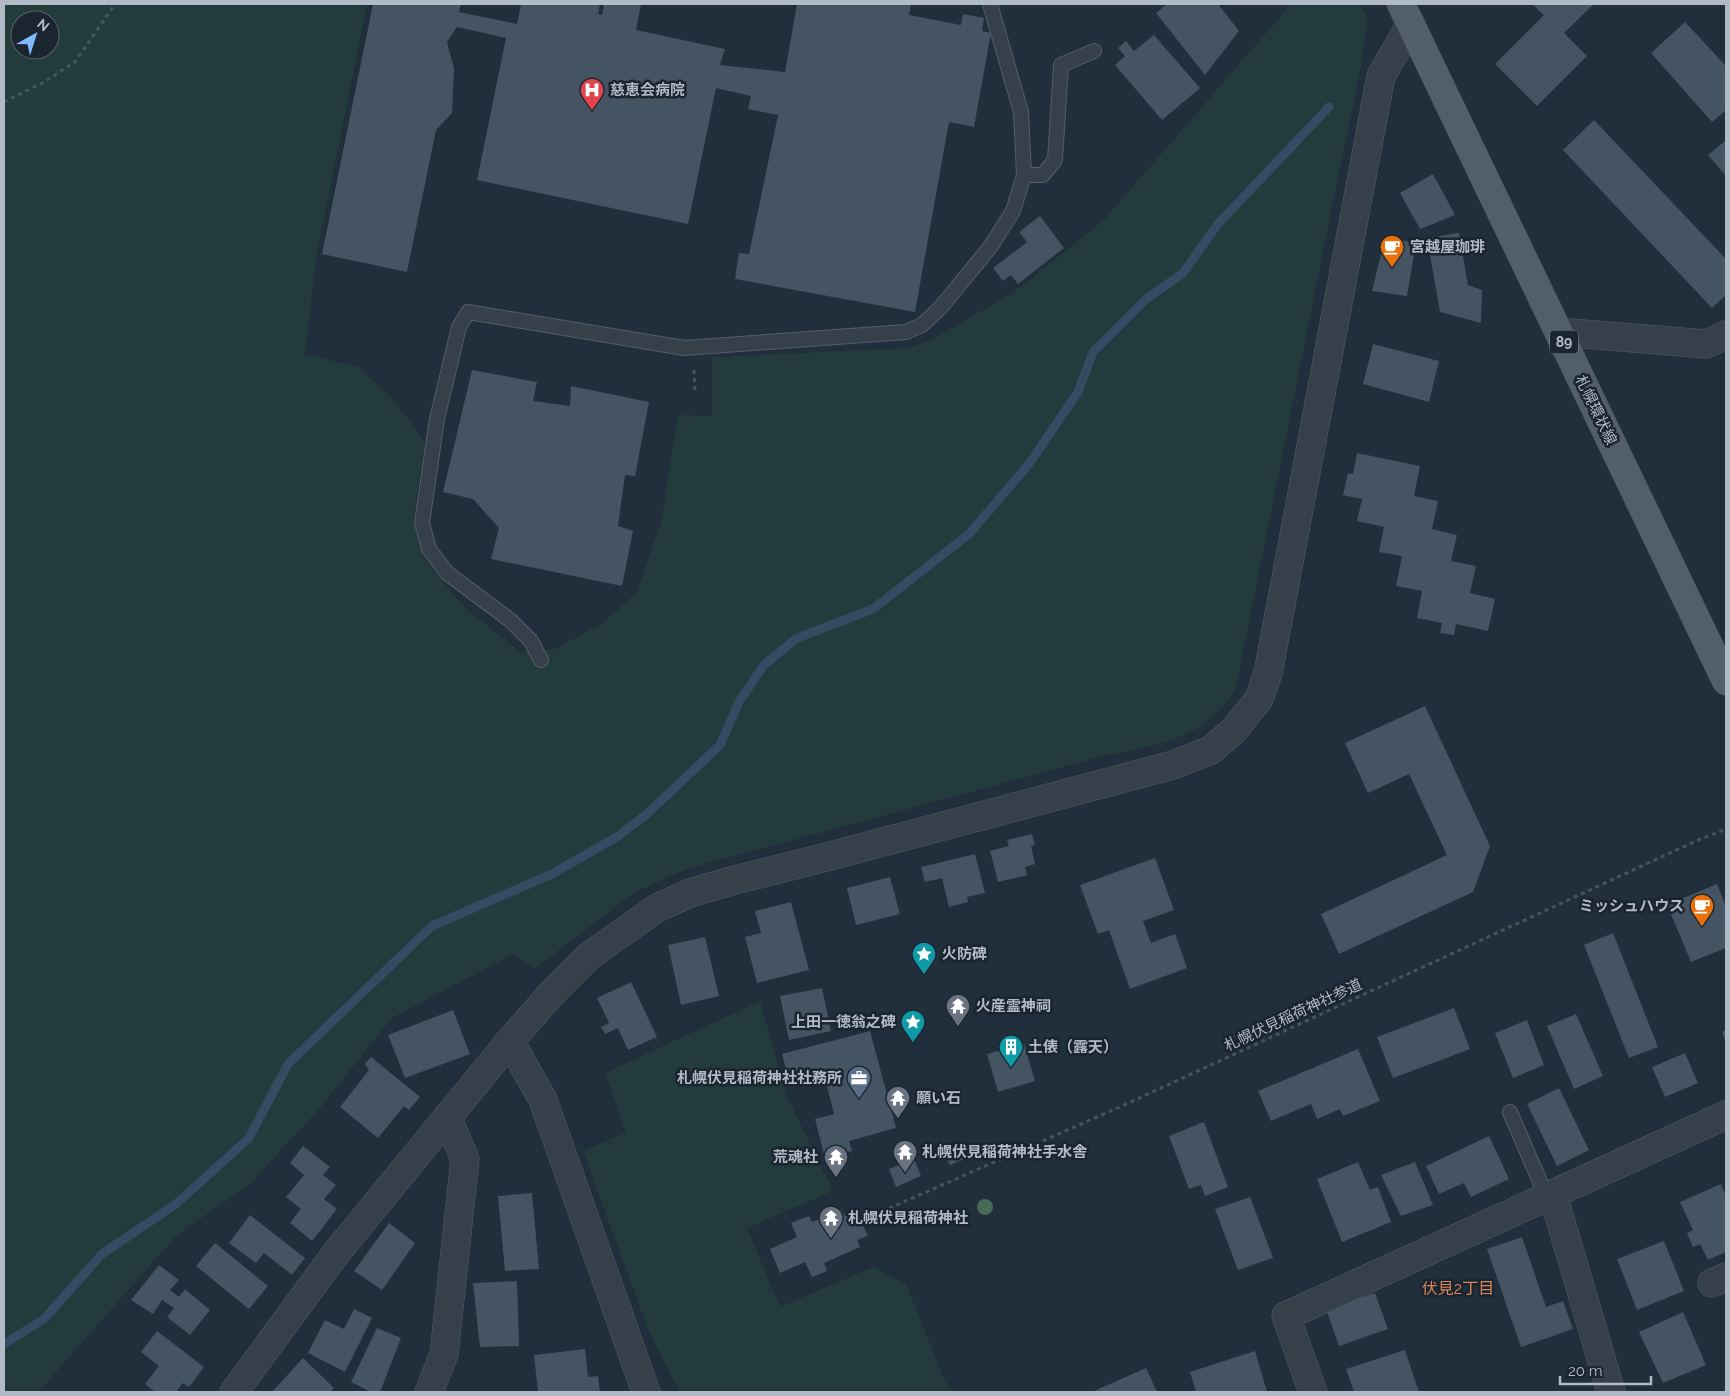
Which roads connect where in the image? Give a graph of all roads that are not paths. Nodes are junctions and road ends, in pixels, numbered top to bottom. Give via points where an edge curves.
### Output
1 (990, 4) edge
2 (1406, 14) edge
3 (1094, 51) dead end
4 (1024, 175) junction
5 (1559, 332) junction
6 (1726, 335) edge
7 (541, 660) dead end
8 (1726, 681) edge
9 (510, 1040) junction
10 (1510, 1112) dead end
11 (1726, 1115) edge
12 (447, 1118) junction
13 (1550, 1196) junction
14 (234, 1392) edge
15 (429, 1392) edge
16 (646, 1392) edge
17 (1312, 1392) edge
18 (1611, 1392) edge

1 - 4 lane via 1021,112
2 - 5 main road, 札幌環状線 / 89
2 - 9 street via 1381,76 1268,673 1259,698 1234,730 1211,750 1173,765 690,893 657,908 589,956
3 - 4 lane via 1061,65 1055,160 1043,175
4 - 7 lane via 1013,211 991,246 941,307 922,325 906,332 684,348 468,312 459,327 437,419 422,523 429,549 448,573 510,620 531,641
5 - 6 street via 1707,344
5 - 8 main road, 札幌環状線 / 89
9 - 12 street
9 - 16 street via 542,1100
10 - 13 lane
11 - 13 street
12 - 14 street via 337,1252
12 - 15 street via 465,1159 444,1354
13 - 17 street via 1286,1316
13 - 18 street

